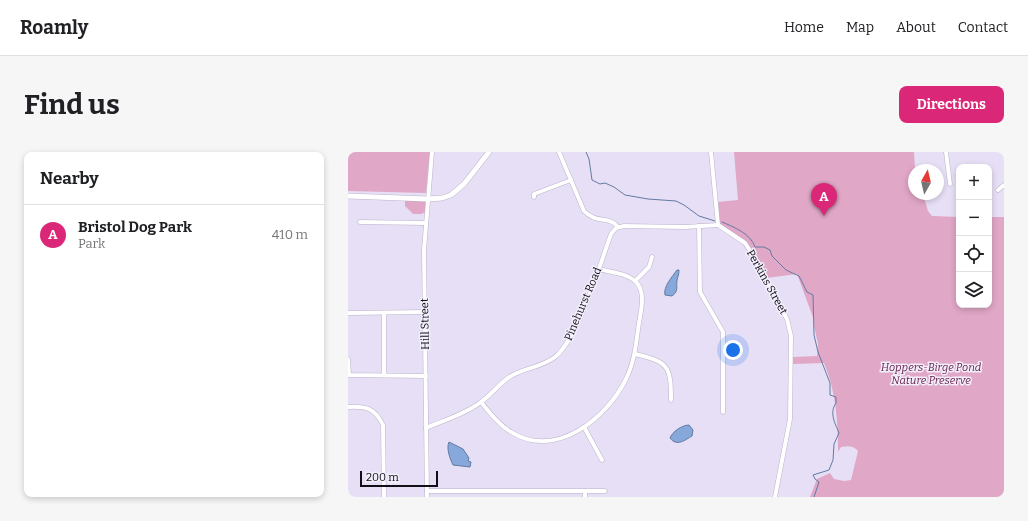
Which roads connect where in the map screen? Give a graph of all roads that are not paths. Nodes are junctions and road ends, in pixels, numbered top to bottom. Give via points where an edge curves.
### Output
1 (432, 152) edge
2 (489, 152) edge
3 (559, 152) edge
4 (711, 152) edge
5 (946, 152) edge
6 (571, 180) junction
7 (950, 184) dead end
8 (1004, 185) edge
9 (998, 190) dead end
10 (348, 196) edge
11 (534, 197) dead end
12 (428, 199) junction
13 (360, 222) dead end
14 (426, 223) junction
15 (718, 225) junction
16 (699, 226) junction
17 (618, 227) junction
18 (652, 257) dead end
19 (598, 269) junction
20 (635, 281) junction
21 (425, 312) junction
22 (348, 313) edge
23 (384, 313) junction
24 (635, 354) junction
25 (348, 359) edge
26 (384, 375) junction
27 (426, 376) junction
28 (671, 400) dead end
29 (481, 402) junction
30 (348, 407) edge
31 (724, 412) dead end
32 (584, 427) junction
33 (426, 428) junction
34 (602, 460) dead end
35 (427, 491) junction
36 (585, 491) junction
37 (605, 491) dead end
38 (384, 497) edge
39 (427, 497) edge
40 (585, 497) edge
41 (775, 497) edge

1 - 12 street, Hill Street
2 - 12 main road via 459,189 446,196
3 - 6 street
4 - 15 street
5 - 7 street
6 - 11 street via 534,194
6 - 17 street via 581,206 587,214 596,219 612,221
8 - 9 street
10 - 12 main road
12 - 14 street, Hill Street
13 - 14 street
14 - 21 street, Hill Street
15 - 16 street
15 - 41 street, Perkins Street via 745,243 787,319 791,343 790,419
16 - 17 street
16 - 31 street via 700,292 723,332
17 - 19 street, Pinehurst Road via 611,234
18 - 20 street via 648,267
19 - 20 street
19 - 29 street, Pinehurst Road via 582,312 561,352 545,363 510,377
20 - 24 street via 642,294 642,303
21 - 23 street
21 - 27 street, Hill Street
22 - 23 street
23 - 26 street
24 - 28 street via 655,358 666,365 670,375
24 - 32 street via 626,378 611,404
25 - 26 street via 349,375
26 - 27 street
27 - 33 street, Hill Street
29 - 32 street via 502,426 520,437 532,440 547,441 564,437
29 - 33 street, Pinehurst Road via 460,415
30 - 38 street via 372,409 383,425
32 - 34 street
33 - 35 street, Hill Street
35 - 36 street
35 - 39 street, Hill Street
36 - 37 street
36 - 40 street

